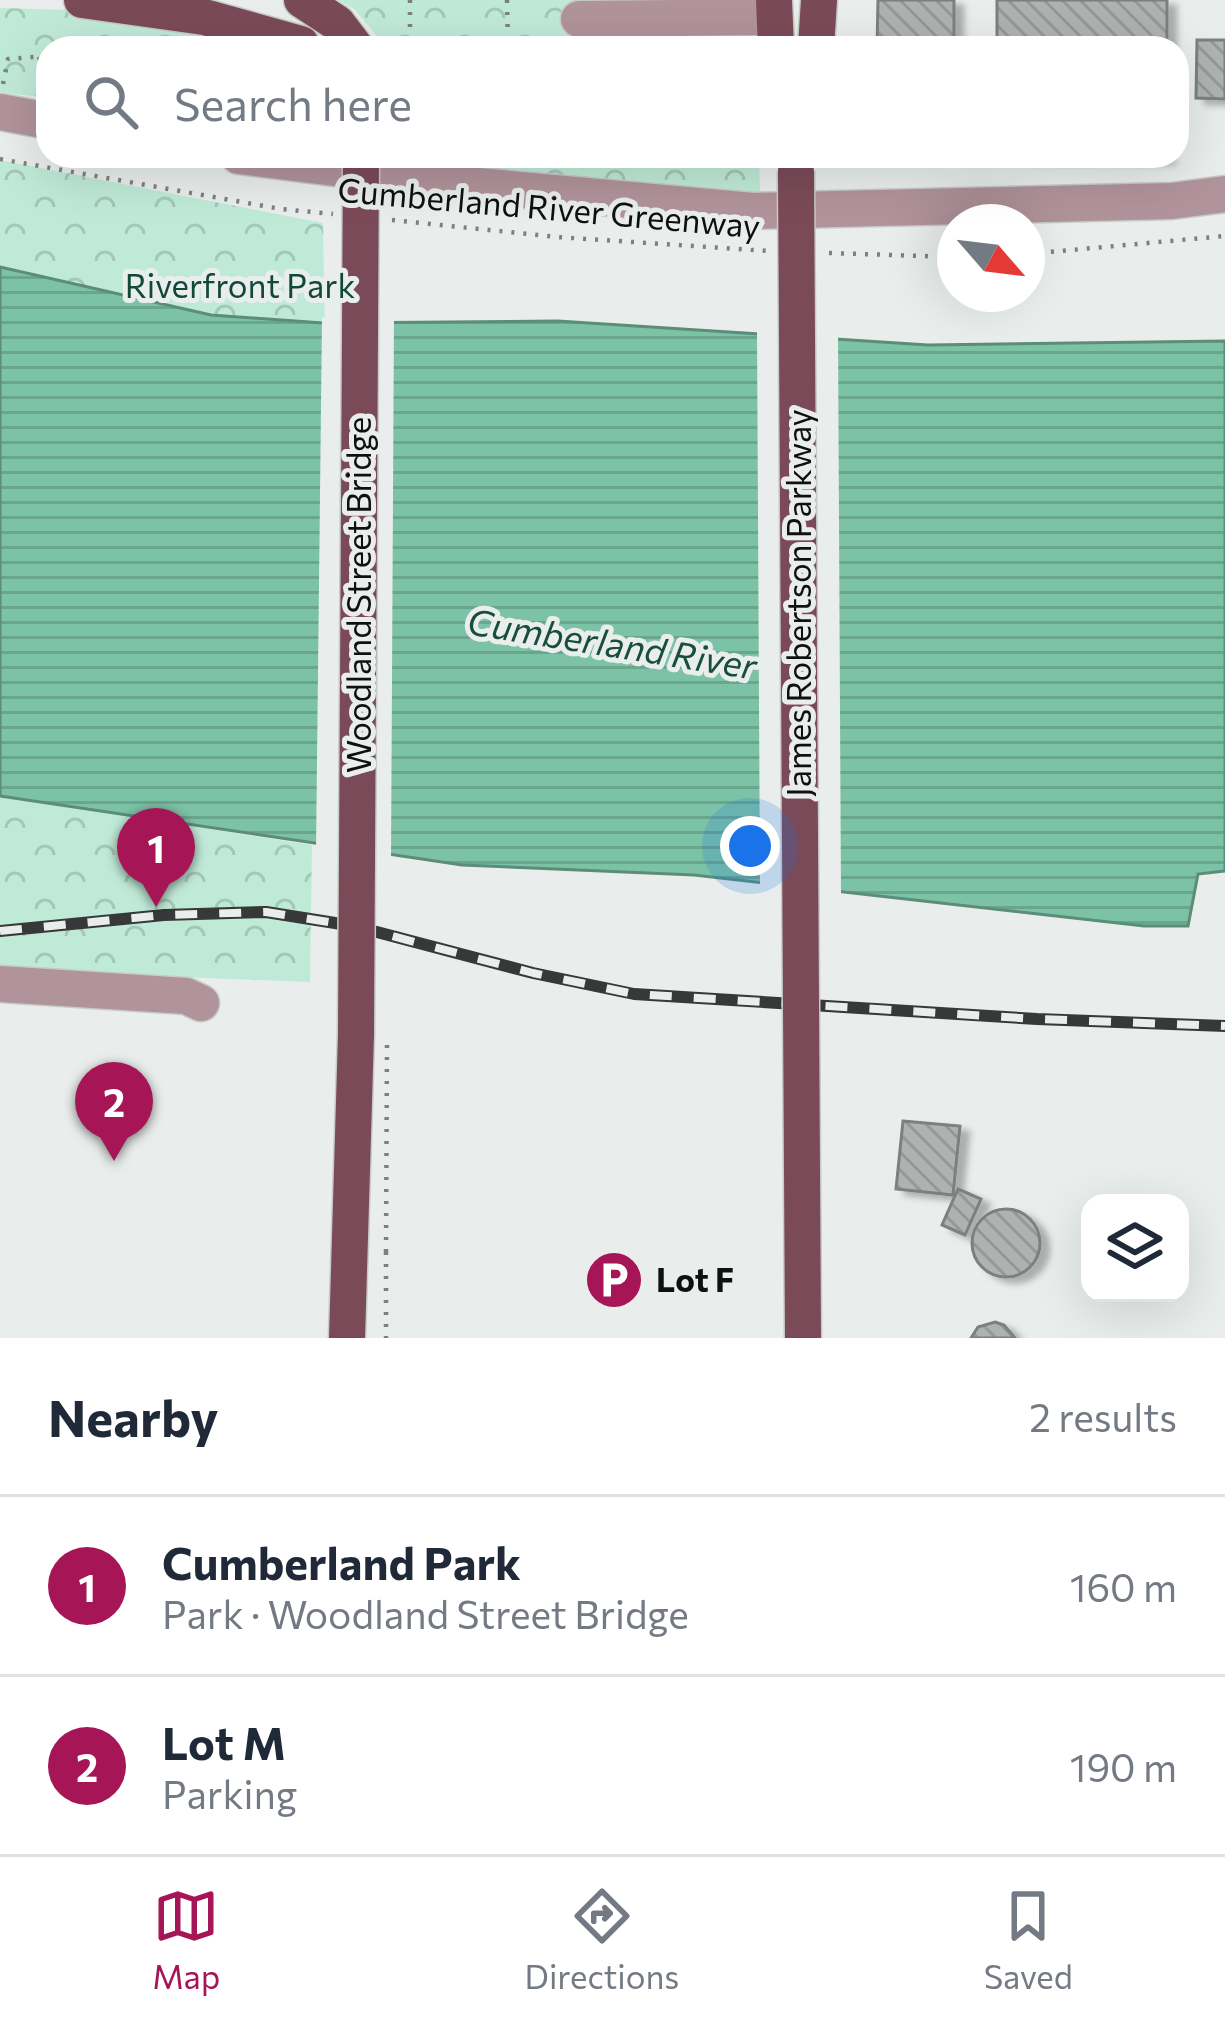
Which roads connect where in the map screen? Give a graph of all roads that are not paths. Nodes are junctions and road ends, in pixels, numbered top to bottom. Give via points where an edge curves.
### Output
1 (82, 0) edge
2 (302, 0) edge
3 (819, 0) edge
4 (222, 1) edge
5 (579, 20) dead end
6 (775, 22) edge
7 (269, 36) edge
8 (289, 36) edge
9 (347, 36) edge
10 (817, 36) edge
11 (1, 100) edge
12 (36, 116) edge
13 (361, 168) edge
14 (430, 168) edge
15 (796, 168) edge
16 (478, 171) edge
17 (1225, 194) edge
18 (0, 984) edge
19 (201, 1003) dead end
20 (347, 1338) edge
21 (803, 1338) edge

1 - 7 main road via 204,17
2 - 9 main road
3 - 10 main road
4 - 8 main road
5 - 6 street
11 - 12 street
13 - 20 main road, Woodland Street Bridge, bridge
14 - 16 street
15 - 21 main road, James Robertson Parkway, bridge
16 - 17 street via 753,211
18 - 19 street

